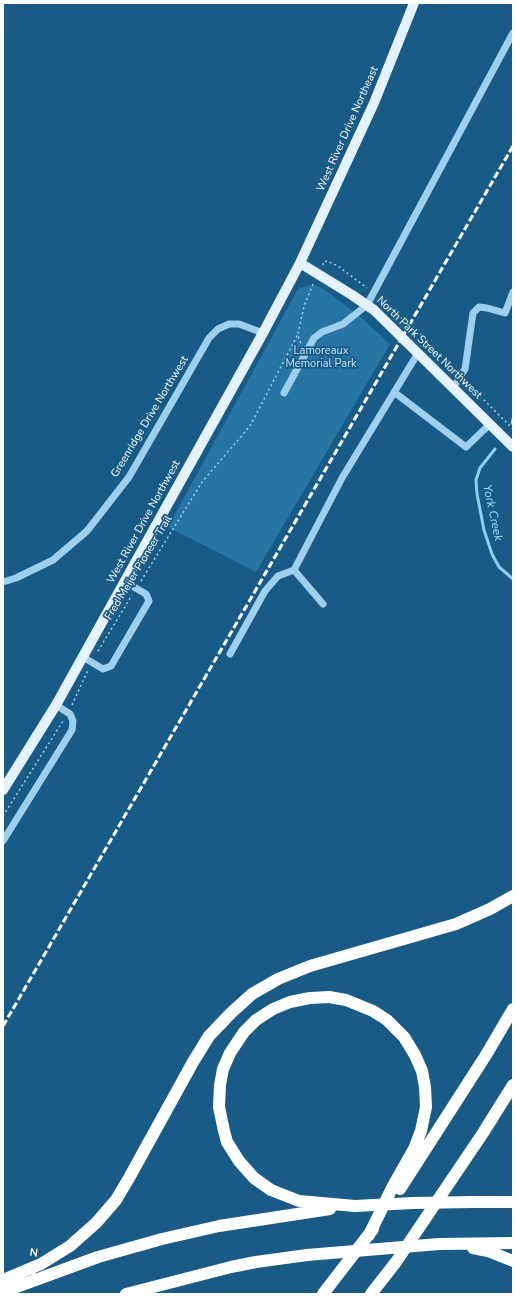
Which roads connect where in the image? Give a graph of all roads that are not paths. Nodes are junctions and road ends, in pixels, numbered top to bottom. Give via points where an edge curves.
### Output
1 (414, 3) edge
2 (513, 33) edge
3 (300, 263) junction
4 (513, 292) edge
5 (367, 305) junction
6 (263, 333) junction
7 (418, 353) junction
8 (453, 388) junction
9 (394, 392) junction
10 (284, 393) dead end
11 (490, 424) junction
12 (513, 447) edge
13 (294, 570) junction
14 (3, 582) edge
15 (125, 582) junction
16 (323, 604) dead end
17 (230, 654) dead end
18 (88, 659) junction
19 (56, 705) junction
20 (3, 790) edge
21 (3, 841) edge
22 (513, 896) edge
23 (513, 1009) edge
24 (513, 1085) edge
25 (513, 1202) edge
26 (355, 1206) junction
27 (369, 1235) junction
28 (513, 1242) edge
29 (452, 1244) junction
30 (513, 1261) edge
31 (396, 1262) junction
32 (3, 1280) edge
33 (3, 1292) edge
34 (126, 1294) edge
35 (323, 1294) edge
36 (371, 1294) edge
37 (381, 1294) edge

1 - 3 main road, West River Drive Northeast via 374,103
2 - 5 street
3 - 5 main road, North Park Street Northwest
3 - 6 main road, West River Drive Northwest
4 - 8 street via 505,313 479,307 473,313 465,369
5 - 7 main road, North Park Street Northwest
5 - 10 street via 343,324 314,338
6 - 14 street, Greenridge Drive Northwest via 238,324 229,324 218,329 209,338 129,477 86,531 53,560
6 - 15 main road, West River Drive Northwest
7 - 8 main road, North Park Street Northwest
7 - 9 street
8 - 11 main road, North Park Street Northwest
9 - 11 street via 466,448
9 - 13 street via 342,478
11 - 12 main road, North Park Street Northwest
13 - 16 street
13 - 17 street via 278,576 265,591
15 - 18 main road, West River Drive Northwest
15 - 18 street via 146,594 149,601 111,666 103,669
18 - 19 main road, West River Drive Northwest
19 - 20 main road, West River Drive Northwest
19 - 21 street via 68,712 73,721 72,730
22 - 32 highway via 456,924 310,966 278,979 252,994 230,1013 210,1036 116,1200 96,1223 70,1246 41,1264
23 - 27 highway via 438,1132
24 - 31 highway
25 - 26 highway, bridge
26 - 27 highway via 299,1201 271,1190 246,1170 227,1142 219,1097 221,1076 226,1062 249,1026 273,1009 290,1002 329,997 346,1000 373,1011 393,1025 404,1037 422,1071 426,1107 421,1131
26 - 33 highway via 219,1226 162,1239 98,1257
27 - 35 highway
28 - 29 highway
29 - 30 highway via 488,1251
29 - 34 highway, bridge via 307,1255 256,1262
31 - 36 highway
31 - 37 highway

